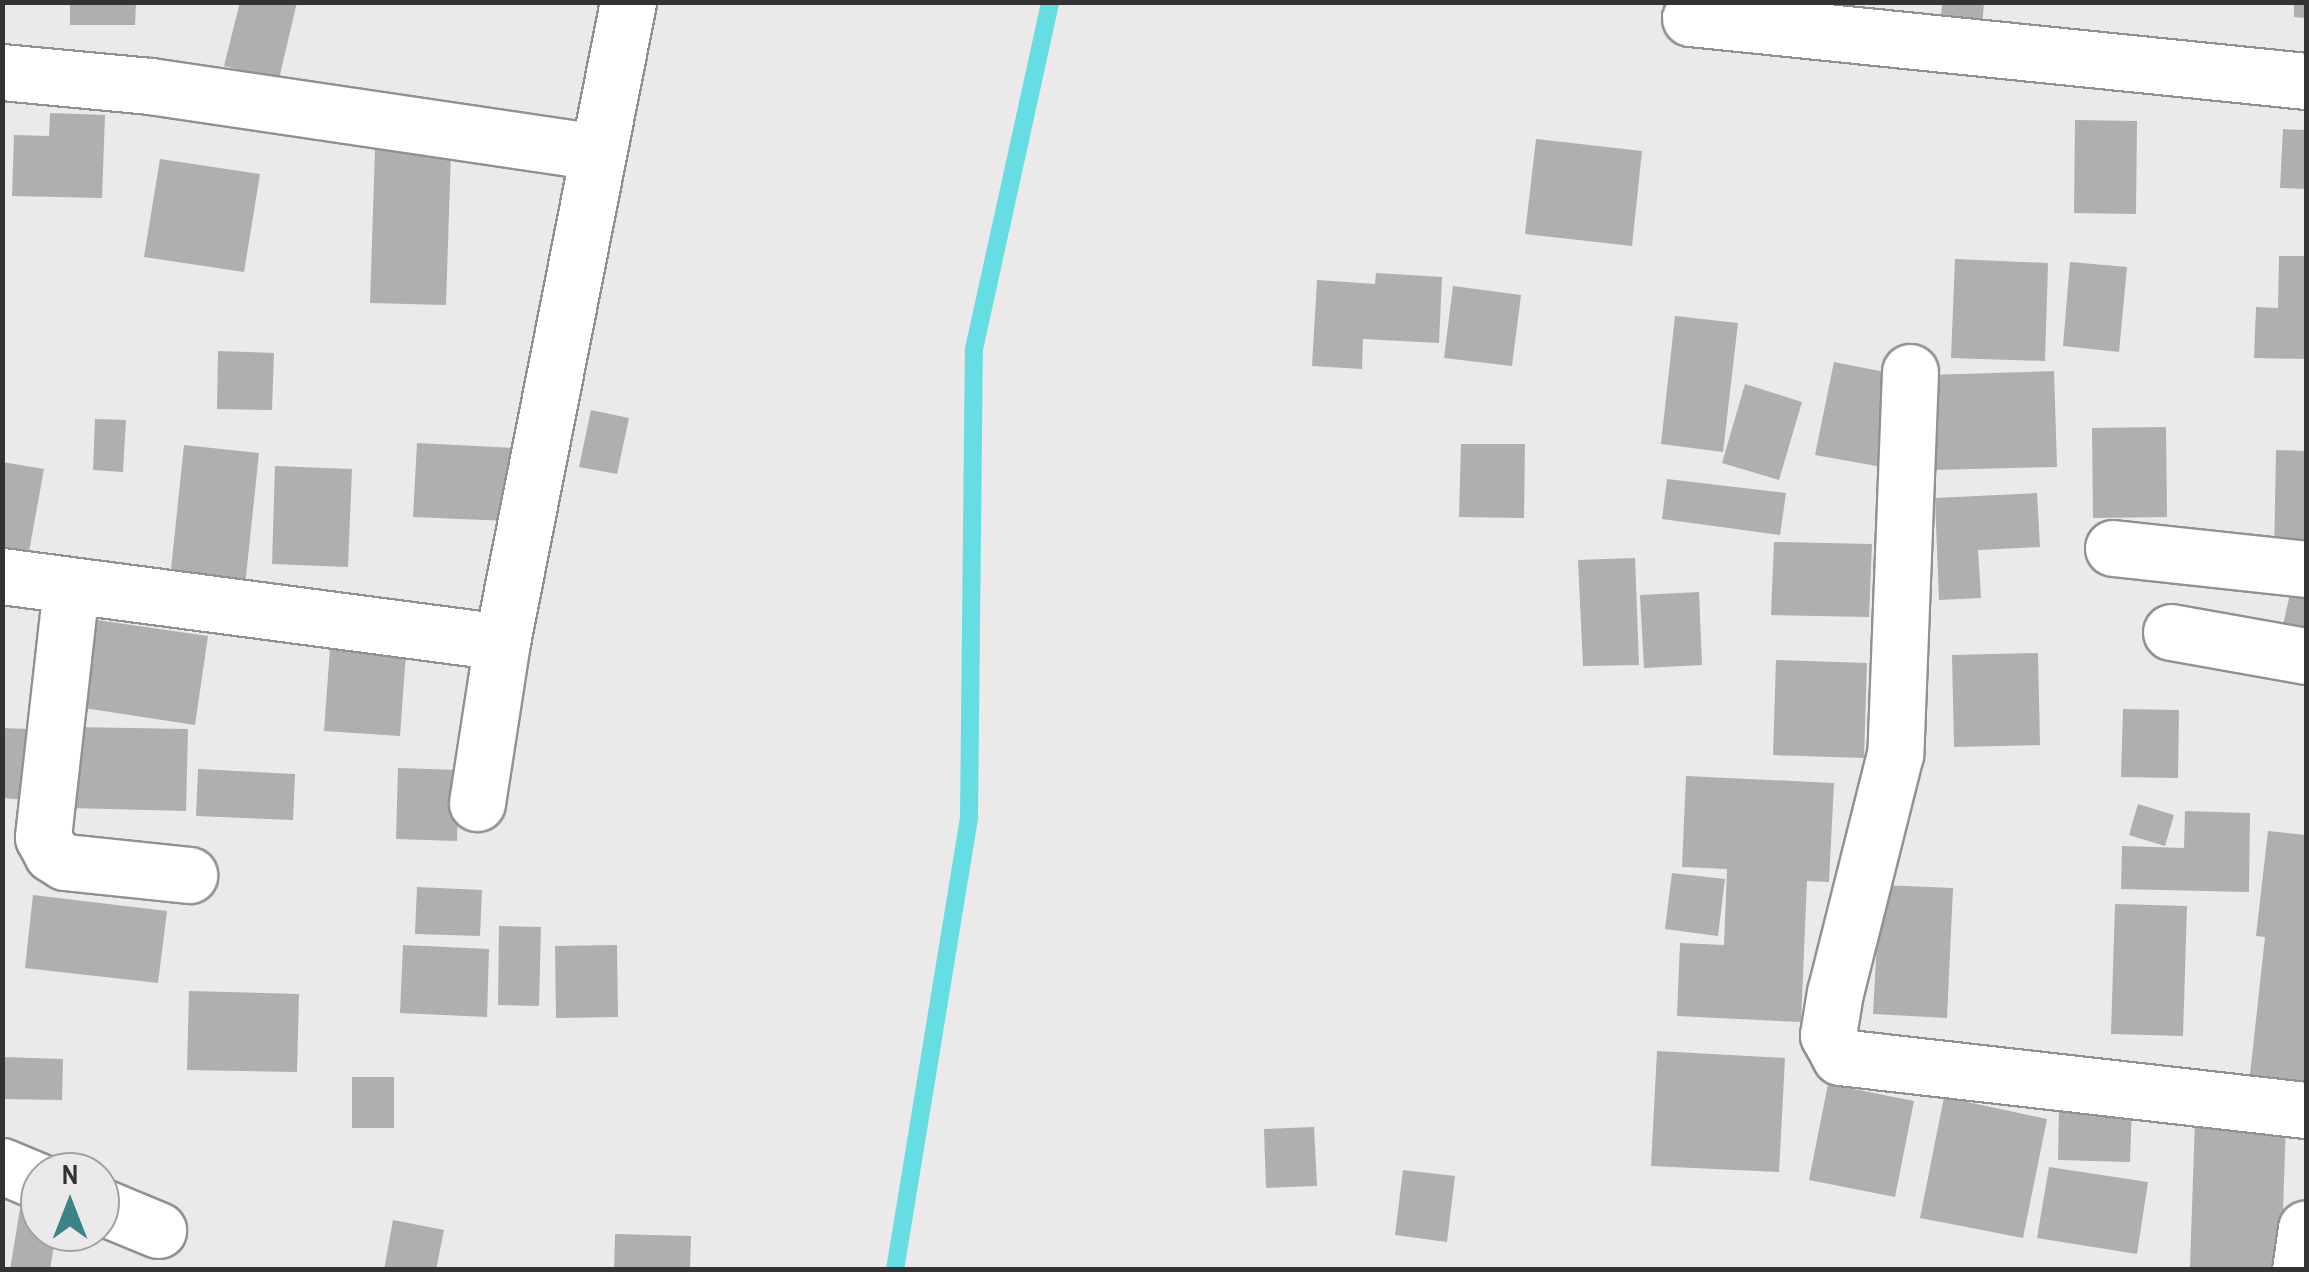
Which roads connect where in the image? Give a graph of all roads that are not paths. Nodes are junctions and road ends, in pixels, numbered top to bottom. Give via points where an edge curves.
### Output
1 (628, 2) edge
2 (1690, 18) dead end
3 (2, 72) edge
4 (2306, 81) edge
5 (597, 152) junction
6 (1910, 372) dead end
7 (2113, 548) dead end
8 (2306, 568) edge
9 (2, 576) edge
10 (71, 587) junction
11 (2170, 632) dead end
12 (502, 642) junction
13 (2306, 656) edge
14 (476, 803) dead end
15 (189, 874) dead end
16 (2306, 1110) edge
17 (120, 1214) edge
18 (2306, 1228) edge
19 (158, 1230) dead end
20 (2300, 1270) edge

1 - 5 street
2 - 4 street
3 - 5 street via 150,86
5 - 12 street
6 - 16 street via 1895,754 1834,992 1828,1034 1840,1057
7 - 8 street
9 - 10 street
10 - 12 street
10 - 15 street via 43,836 65,862
11 - 13 street
12 - 14 street
17 - 19 street
18 - 20 street

